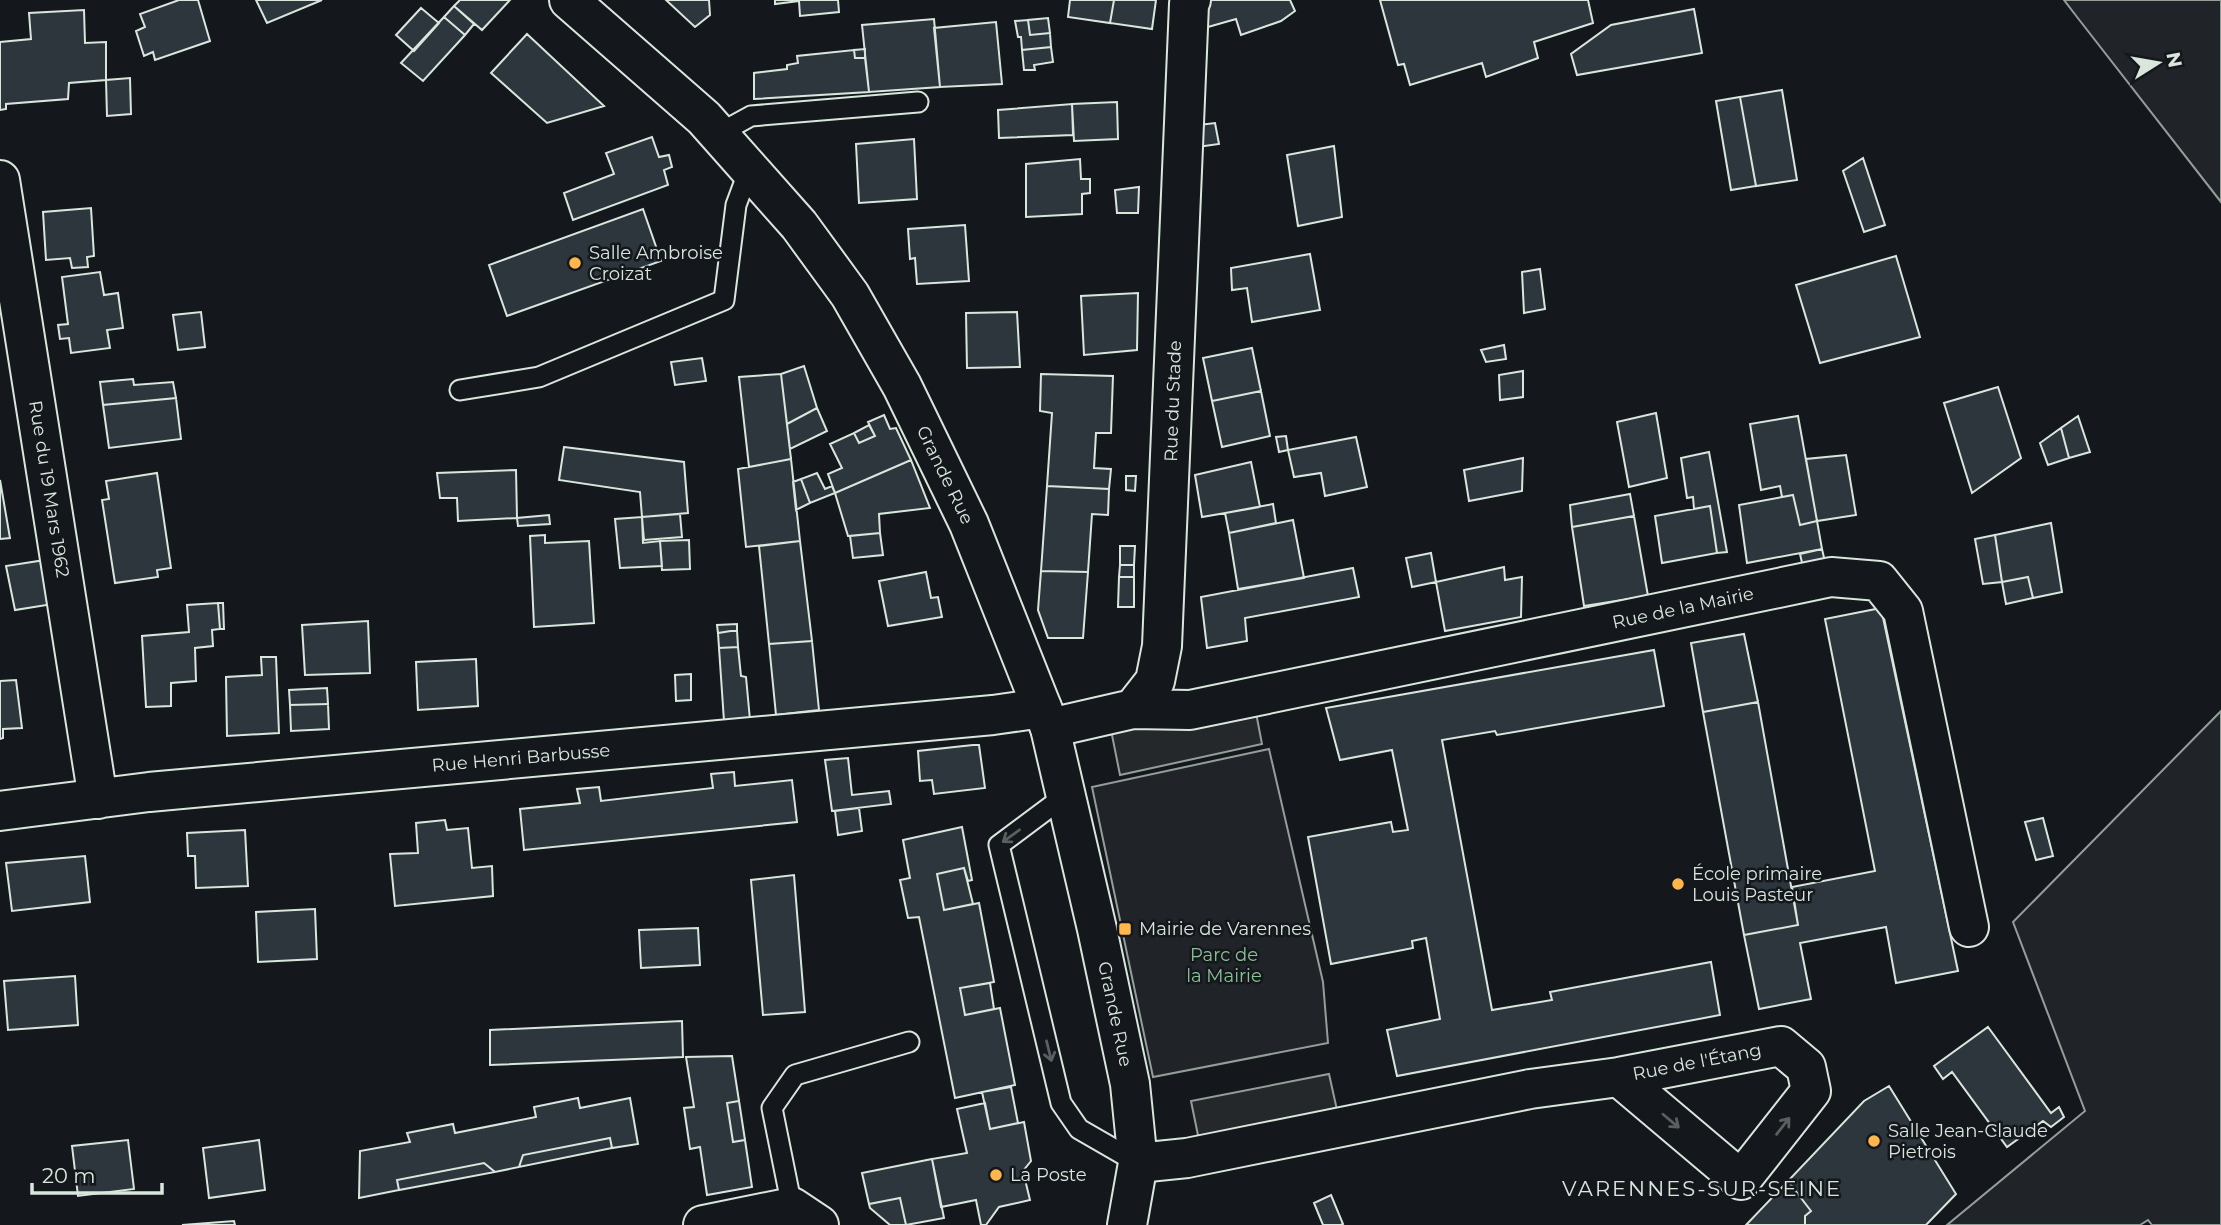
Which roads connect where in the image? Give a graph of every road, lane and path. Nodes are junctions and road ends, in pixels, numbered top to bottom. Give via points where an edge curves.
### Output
1 (569, 0) edge
2 (1191, 0) edge
3 (918, 102) dead end
4 (718, 134) junction
5 (749, 170) junction
6 (0, 180) edge
7 (460, 390) dead end
8 (1133, 709) junction
9 (1046, 718) junction
10 (1066, 796) junction
11 (97, 799) junction
12 (0, 811) edge
13 (1969, 927) dead end
14 (909, 1042) dead end
15 (1619, 1077) junction
16 (1138, 1163) junction
17 (806, 1216) edge
18 (703, 1225) edge
19 (1127, 1225) edge

1 - 4 street, Grande Rue
2 - 8 street, Rue du Stade via 1163,646 1155,681
3 - 4 lane via 751,116
4 - 5 street, Grande Rue
5 - 7 lane via 736,205 724,300 539,377
5 - 9 street, Grande Rue via 799,225 850,295 902,386 969,524
6 - 11 street, Rue du 19 Mars 1962
8 - 9 street
8 - 13 street, Rue de la Mairie via 1190,710 1830,577 1879,581 1903,611
9 - 10 street, Grande Rue
9 - 11 street, Rue Henri Barbusse via 993,715
10 - 16 street, Grande Rue via 1130,1084
10 -> 16 lane via 999,845 1061,1103 1079,1129
11 - 12 street, Rue Henri Barbusse
14 - 17 lane via 795,1074 772,1108
15 -> 15 street, Rue de l'Étang via 1741,1180 1811,1091 1806,1067 1781,1046
15 - 16 street, Rue de l'Étang via 1530,1089 1187,1158
16 - 19 street, Grande Rue
17 - 18 street

